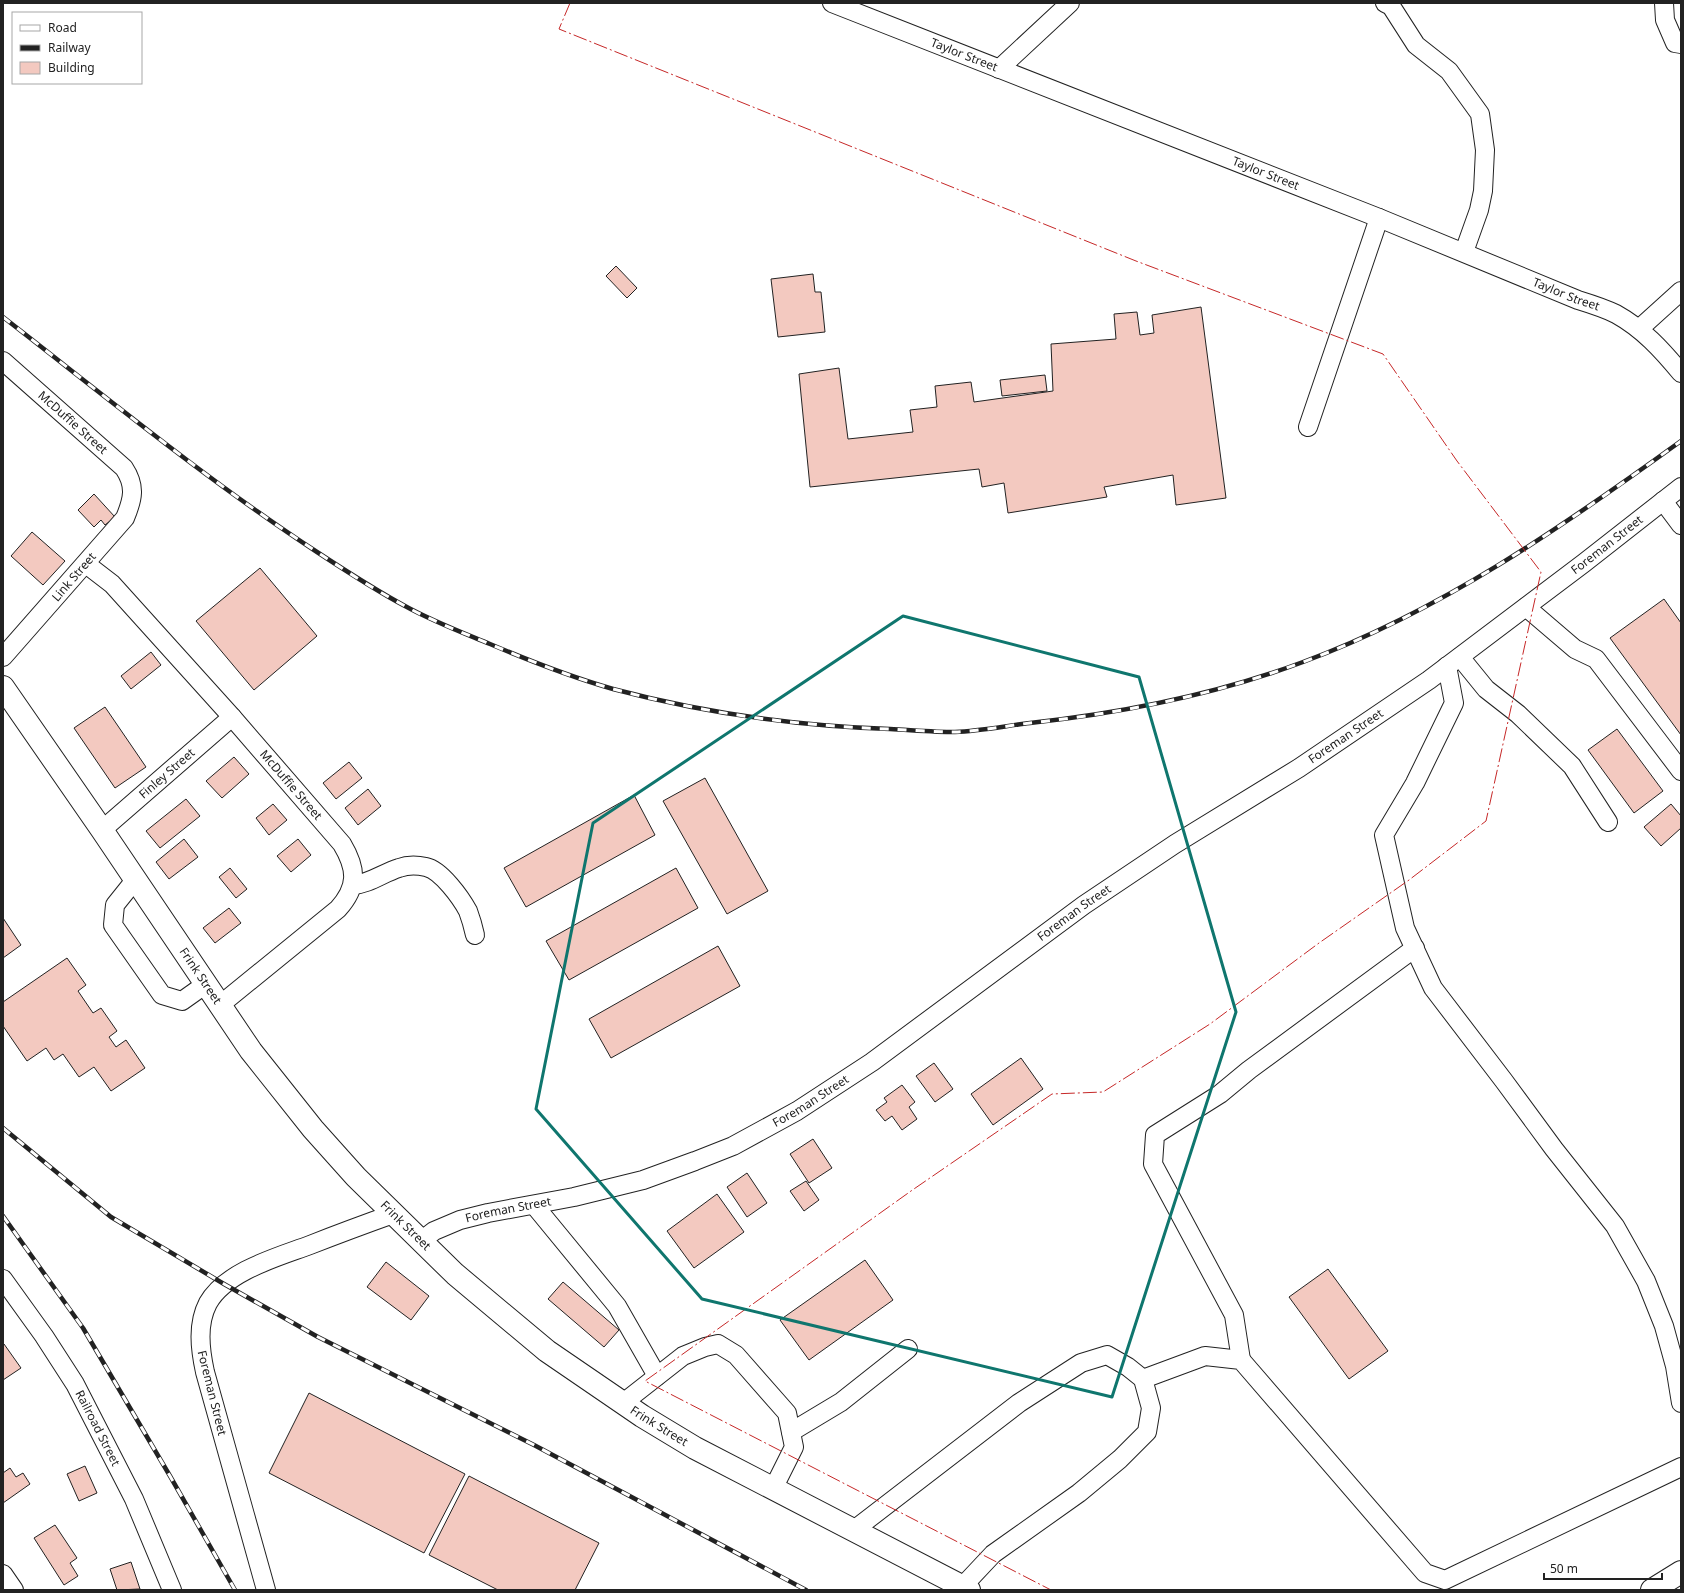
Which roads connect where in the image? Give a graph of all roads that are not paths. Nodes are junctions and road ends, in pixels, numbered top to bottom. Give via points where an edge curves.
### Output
1 (832, 3) edge
2 (1070, 3) edge
3 (1385, 3) edge
4 (1664, 3) edge
5 (1681, 44) edge
6 (998, 69) junction
7 (1379, 218) junction
8 (1464, 252) junction
9 (1679, 293) edge
10 (1639, 328) junction
11 (3, 361) edge
12 (1681, 372) edge
13 (1308, 426) dead end
14 (1681, 487) edge
15 (133, 491) joint
16 (1663, 501) junction
17 (1681, 526) edge
18 (86, 564) junction
19 (1526, 607) junction
20 (3, 657) edge
21 (1454, 661) junction
22 (3, 688) edge
23 (232, 717) junction
24 (1681, 771) edge
25 (1608, 822) dead end
26 (102, 830) junction
27 (135, 880) junction
28 (353, 885) junction
29 (475, 935) dead end
30 (1415, 948) junction
31 (206, 984) junction
32 (220, 1005) junction
33 (534, 1205) junction
34 (393, 1214) junction
35 (421, 1241) junction
36 (3, 1279) edge
37 (908, 1349) dead end
38 (1241, 1360) junction
39 (657, 1376) junction
40 (1143, 1379) junction
41 (623, 1403) junction
42 (1681, 1403) edge
43 (791, 1432) junction
44 (1681, 1467) edge
45 (773, 1489) junction
46 (854, 1530) junction
47 (1681, 1572) edge
48 (3, 1574) edge
49 (965, 1588) edge
50 (14, 1590) edge
51 (172, 1590) edge
52 (266, 1590) edge
53 (1652, 1590) edge

1 - 6 street, Taylor Street
2 - 6 street
3 - 8 street via 1391,6 1416,45 1449,71 1480,114 1485,150 1482,191 1479,210
4 - 5 street via 1665,20 1675,43
6 - 7 street, Taylor Street
7 - 8 street, Taylor Street
7 - 13 street
8 - 10 street, Taylor Street via 1603,308
9 - 10 street
10 - 12 street, Taylor Street
11 - 15 street, McDuffie Street via 124,468
14 - 16 street, Foreman Street
15 - 18 street, Link Street via 131,505 125,518
16 - 17 street
16 - 19 street, Foreman Street
18 - 20 street, Link Street
18 - 23 street, McDuffie Street via 112,584
19 - 21 street, Foreman Street
19 - 24 street via 1575,649 1596,659
21 - 25 street via 1518,714 1572,766
21 - 30 street via 1454,702 1415,784 1384,835 1405,928
21 - 33 street, Foreman Street via 1306,763 1175,844 1084,905 872,1062 797,1111 733,1146 696,1162 610,1189
22 - 26 main road, Frink Street
23 - 26 street, Finley Street
23 - 28 street, McDuffie Street via 342,844 353,871
26 - 27 main road, Frink Street
27 - 31 main road, Frink Street
27 - 31 street via 115,905 114,925 162,995 182,1001
28 - 29 street via 365,883 400,868 413,865 428,867 444,878 467,910
28 - 32 street via 338,909
30 - 38 street via 1220,1094 1155,1135 1153,1164 1234,1315
30 - 42 street via 1433,988 1615,1226 1646,1281 1664,1326 1675,1366
31 - 32 main road, Frink Street
32 - 34 main road, Frink Street via 251,1051 313,1128
33 - 35 street, Foreman Street via 460,1220 434,1231
33 - 39 street via 617,1306
34 - 35 main road, Frink Street
34 - 52 street, Foreman Street via 254,1266 224,1284 209,1302 203,1315 200,1343 205,1372
35 - 41 main road, Frink Street via 455,1274 547,1351
36 - 51 street, Railroad Street via 75,1384 134,1499
37 - 43 street via 841,1402
38 - 40 street via 1205,1356
38 - 44 street via 1425,1573 1445,1580
39 - 41 street
39 - 43 street via 683,1356 718,1344 736,1355 787,1413
40 - 46 street via 1107,1355 1081,1363 1019,1403
40 - 49 street via 1152,1408 1147,1432 1120,1459 1079,1493 993,1554
41 - 45 main road, Frink Street via 695,1448
43 - 45 street via 794,1446
45 - 46 main road, Frink Street
46 - 49 main road, Frink Street
47 - 53 main road
48 - 50 street

